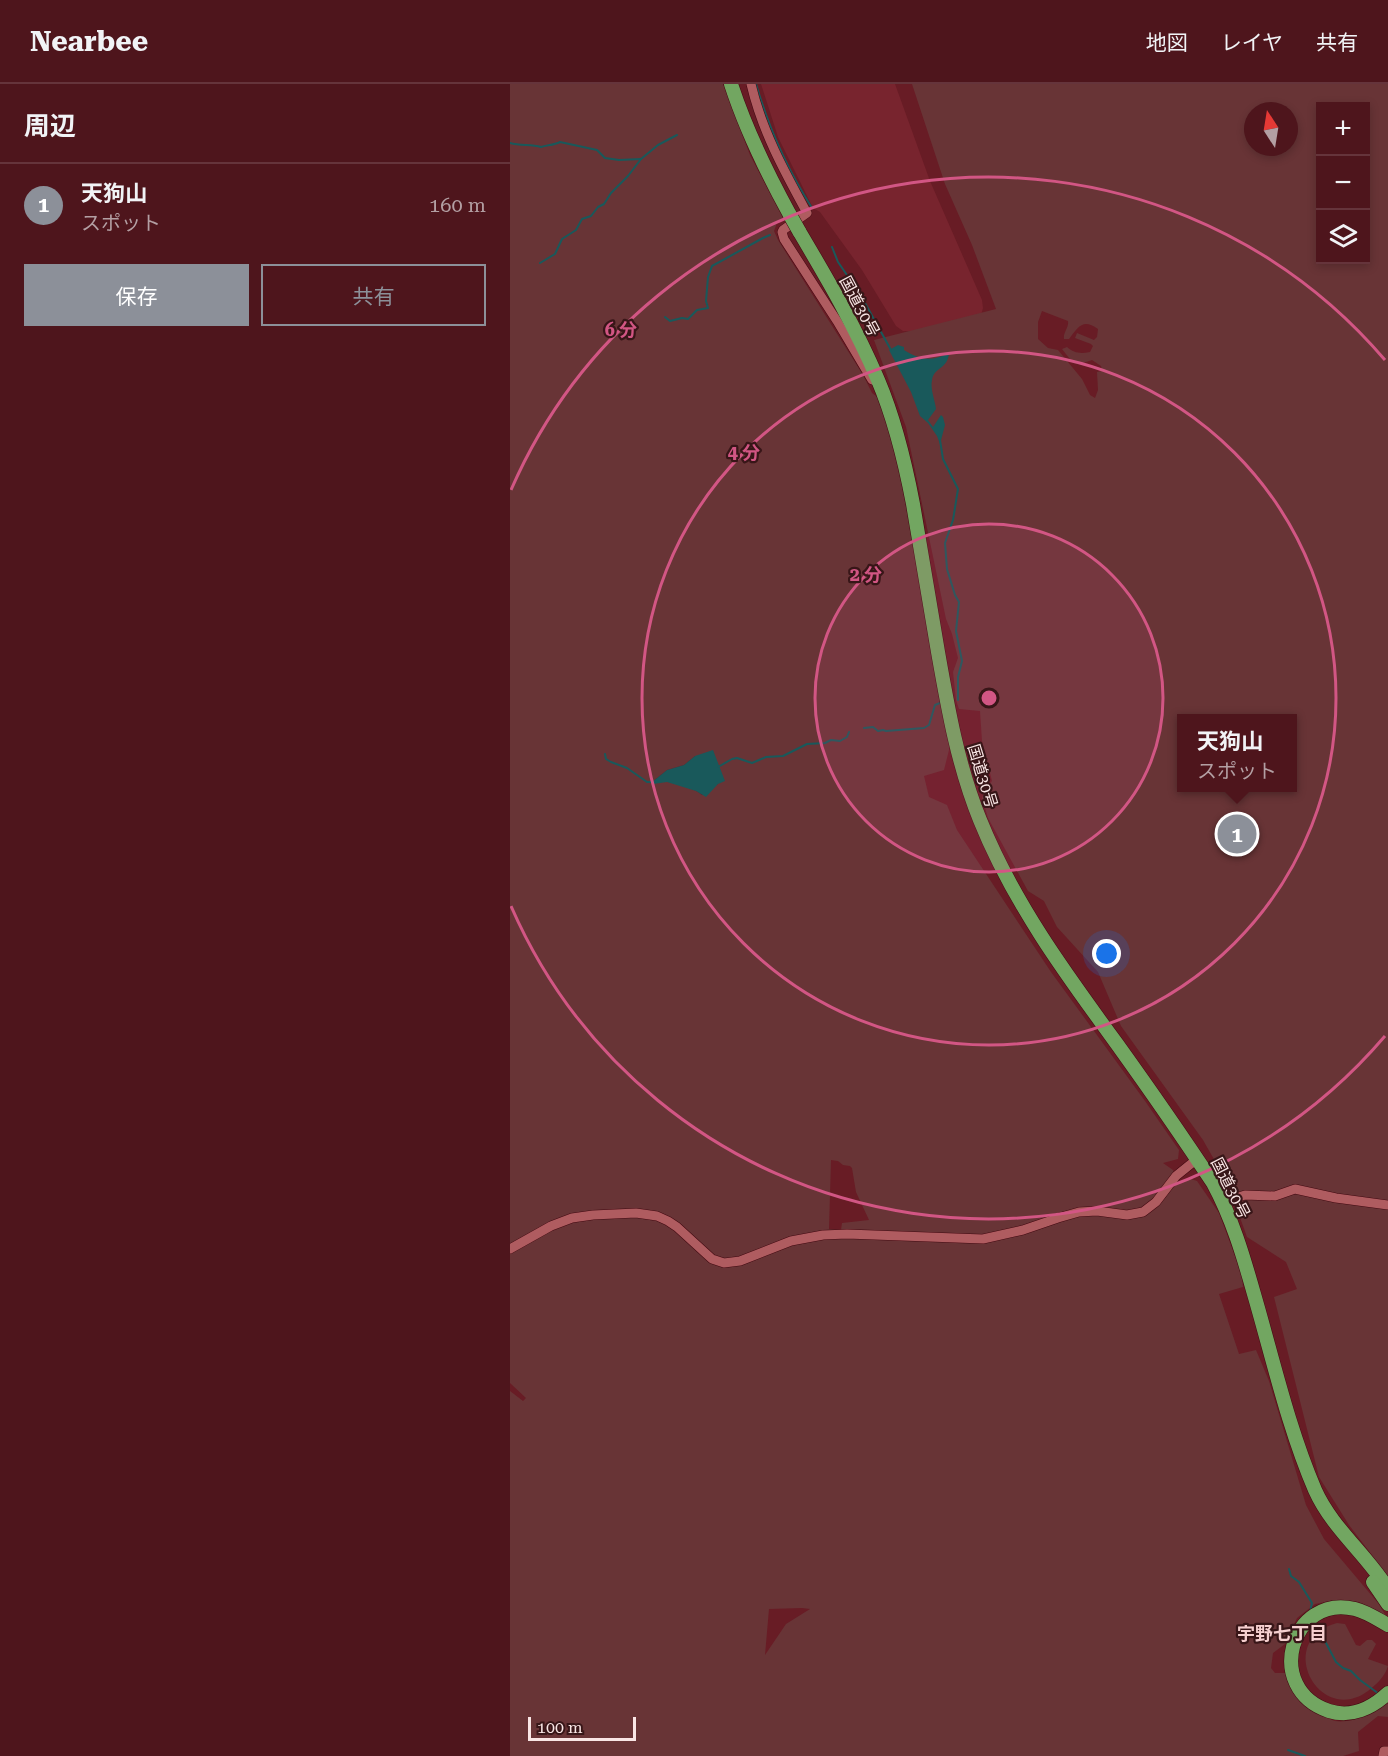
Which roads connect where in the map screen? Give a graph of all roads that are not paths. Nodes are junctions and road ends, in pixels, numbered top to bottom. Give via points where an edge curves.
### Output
1 (750, 84) edge
2 (733, 90) edge
3 (879, 382) junction
4 (1197, 1159) junction
5 (1223, 1202) junction
6 (1388, 1205) edge
7 (510, 1249) edge
8 (1297, 1440) junction
9 (1388, 1589) edge
10 (1388, 1604) edge
11 (1336, 1612) junction
12 (1388, 1625) edge
13 (1388, 1635) edge
14 (1388, 1680) edge
15 (1388, 1693) edge
16 (1333, 1708) junction
17 (1388, 1751) edge
18 (1383, 1756) edge

1 - 3 street via 772,147 807,213 783,230 784,239 872,380
2 - 3 highway, 国道30号, bridge via 766,171 842,303
3 - 4 highway, 国道30号 via 907,473 948,708 979,818 1005,874 1041,936
4 - 5 highway, 国道30号
4 - 7 street via 1143,1212 1079,1212 983,1239 823,1235 724,1263 712,1258 668,1221 636,1213 572,1218
5 - 6 street via 1245,1195 1275,1196 1295,1189
5 - 8 highway, 国道30号 via 1240,1245
8 - 9 highway, 国道30号 via 1324,1508
8 - 10 highway, 国道30号 via 1316,1508
11 - 12 highway via 1344,1607
11 - 13 highway via 1357,1618
11 - 16 highway via 1309,1626 1299,1657 1305,1683
14 - 16 highway via 1366,1699
15 - 16 highway via 1355,1712 1343,1714
17 - 18 street

